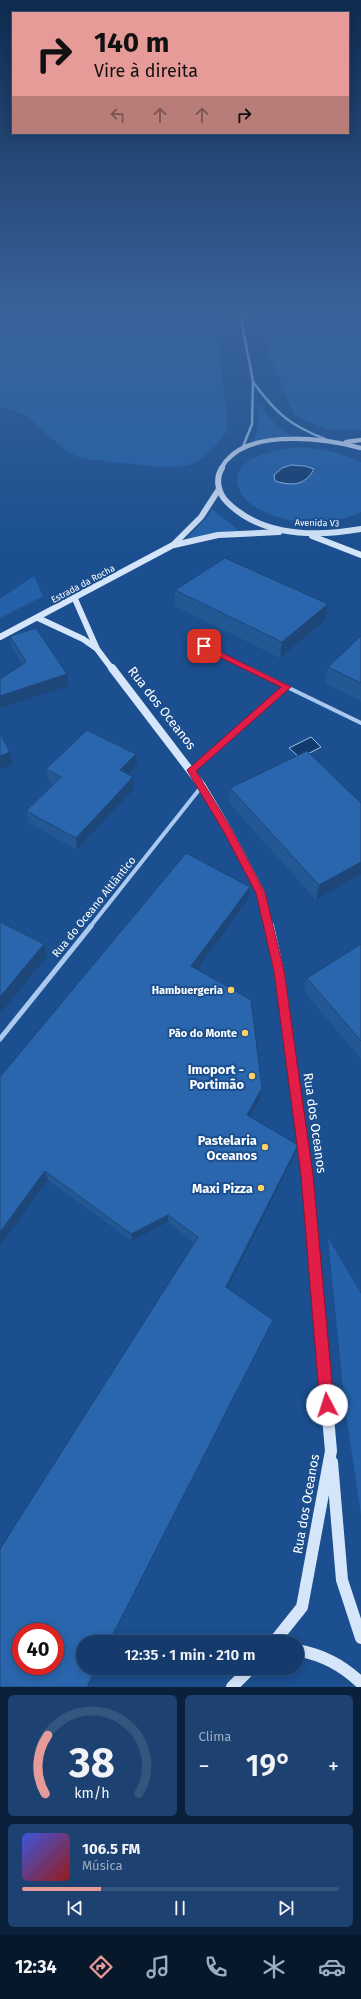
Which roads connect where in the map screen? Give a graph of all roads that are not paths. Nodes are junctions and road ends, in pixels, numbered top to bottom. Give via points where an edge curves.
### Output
1 (253, 393) edge
2 (261, 393) edge
3 (326, 439) junction
4 (361, 440) edge
5 (343, 443) junction
6 (361, 448) edge
7 (242, 450) junction
8 (219, 489) junction
9 (361, 529) edge
10 (292, 532) junction
11 (306, 534) junction
12 (173, 545) junction
13 (361, 555) edge
14 (75, 599) junction
15 (38, 618) junction
16 (0, 637) edge
17 (190, 639) dead end
18 (97, 649) junction
19 (287, 687) junction
20 (361, 723) edge
21 (191, 770) junction
22 (202, 786) junction
23 (0, 1039) edge
24 (331, 1451) junction
25 (280, 1635) edge
26 (361, 1638) edge
27 (304, 1651) edge
28 (244, 1675) edge
29 (361, 1683) edge
30 (232, 1687) edge

1 - 7 street via 252,424
2 - 3 street via 282,418 294,426
3 - 5 street
3 - 7 street via 272,440
4 - 5 street
5 - 6 street
7 - 8 street via 223,465 218,474
8 - 10 street, Avenida V3 via 228,504 240,514 254,522
8 - 12 street, Estrada da Rocha via 201,517
9 - 11 street, Avenida V3 via 344,533
10 - 11 street, Avenida V3
10 - 12 street, Estrada da Rocha via 218,535
11 - 13 street
12 - 14 street, Estrada da Rocha
14 - 15 street, Estrada da Rocha
14 - 18 street
15 - 16 street, Estrada da Rocha
15 - 18 street via 83,639
17 - 19 street
18 - 21 street, Rua dos Oceanos
19 - 20 street
19 - 21 street
21 - 22 street, Rua dos Oceanos
22 - 23 street, Rua do Oceano Altlântico
22 - 24 street, Rua dos Oceanos via 261,893 279,971 307,1175
24 - 25 street, Rua dos Oceanos via 302,1607
24 - 26 street via 342,1580
27 - 29 street via 318,1653 350,1671
28 - 30 street

